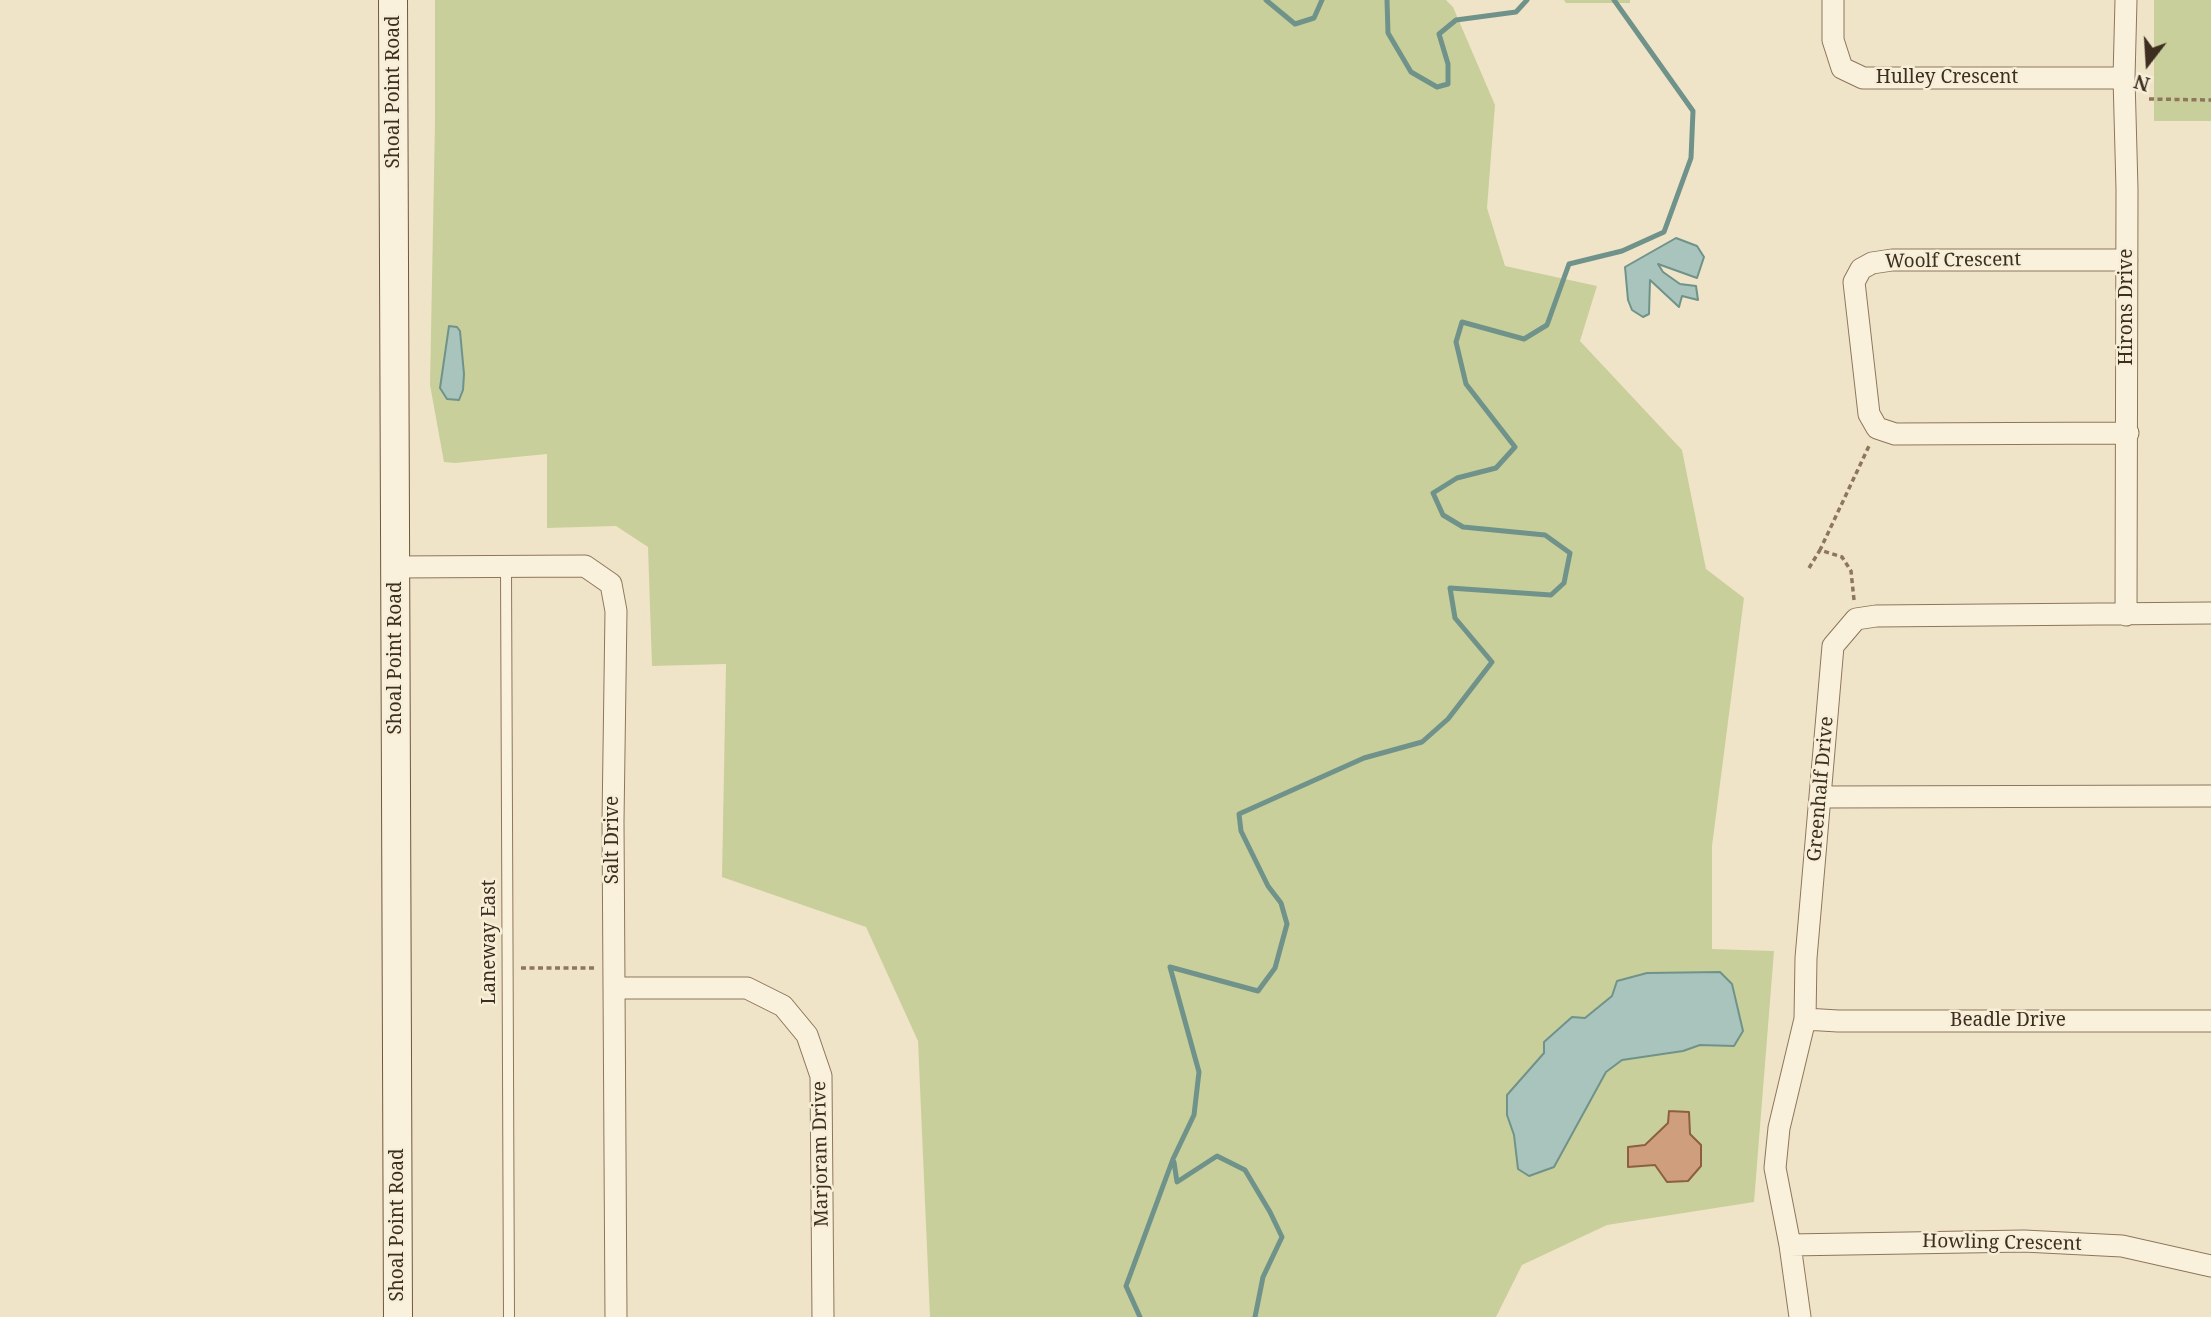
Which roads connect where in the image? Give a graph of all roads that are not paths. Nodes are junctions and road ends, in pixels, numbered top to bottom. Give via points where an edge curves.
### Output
1 (393, 0) edge
2 (1833, 0) edge
3 (2126, 0) edge
4 (2124, 78) junction
5 (2127, 260) junction
6 (2128, 433) junction
7 (395, 567) junction
8 (506, 568) junction
9 (2211, 613) edge
10 (2126, 615) junction
11 (2211, 796) edge
12 (1821, 797) junction
13 (615, 988) junction
14 (1805, 1019) junction
15 (2211, 1021) edge
16 (1790, 1245) junction
17 (2209, 1261) edge
18 (398, 1317) edge
19 (509, 1317) edge
20 (616, 1317) edge
21 (823, 1317) edge
22 (1800, 1317) edge

1 - 7 street, Shoal Point Road
2 - 4 street, Hulley Crescent via 1833,40 1842,68 1863,78
3 - 4 street, Hirons Drive
4 - 5 street, Hirons Drive
5 - 6 street, Hirons Drive
5 - 6 street, Woolf Crescent via 1892,260 1860,269 1854,282 1869,414 1877,428 1895,434
6 - 10 street, Hirons Drive
7 - 8 street, Salt Drive
7 - 18 street, Shoal Point Road
8 - 13 street, Salt Drive via 585,566 611,584 616,611
8 - 19 lane, Laneway East
9 - 10 street
10 - 12 street, Greenhalf Drive via 1856,619 1833,646
11 - 12 street
12 - 14 street, Greenhalf Drive
13 - 20 street, Salt Drive
13 - 21 street, Marjoram Drive via 747,988 783,1006 807,1035 821,1076
14 - 15 street, Beadle Drive
14 - 16 street, Greenhalf Drive via 1779,1128 1775,1168
16 - 17 street, Howling Crescent via 2024,1241 2122,1246
16 - 22 street, Greenhalf Drive

